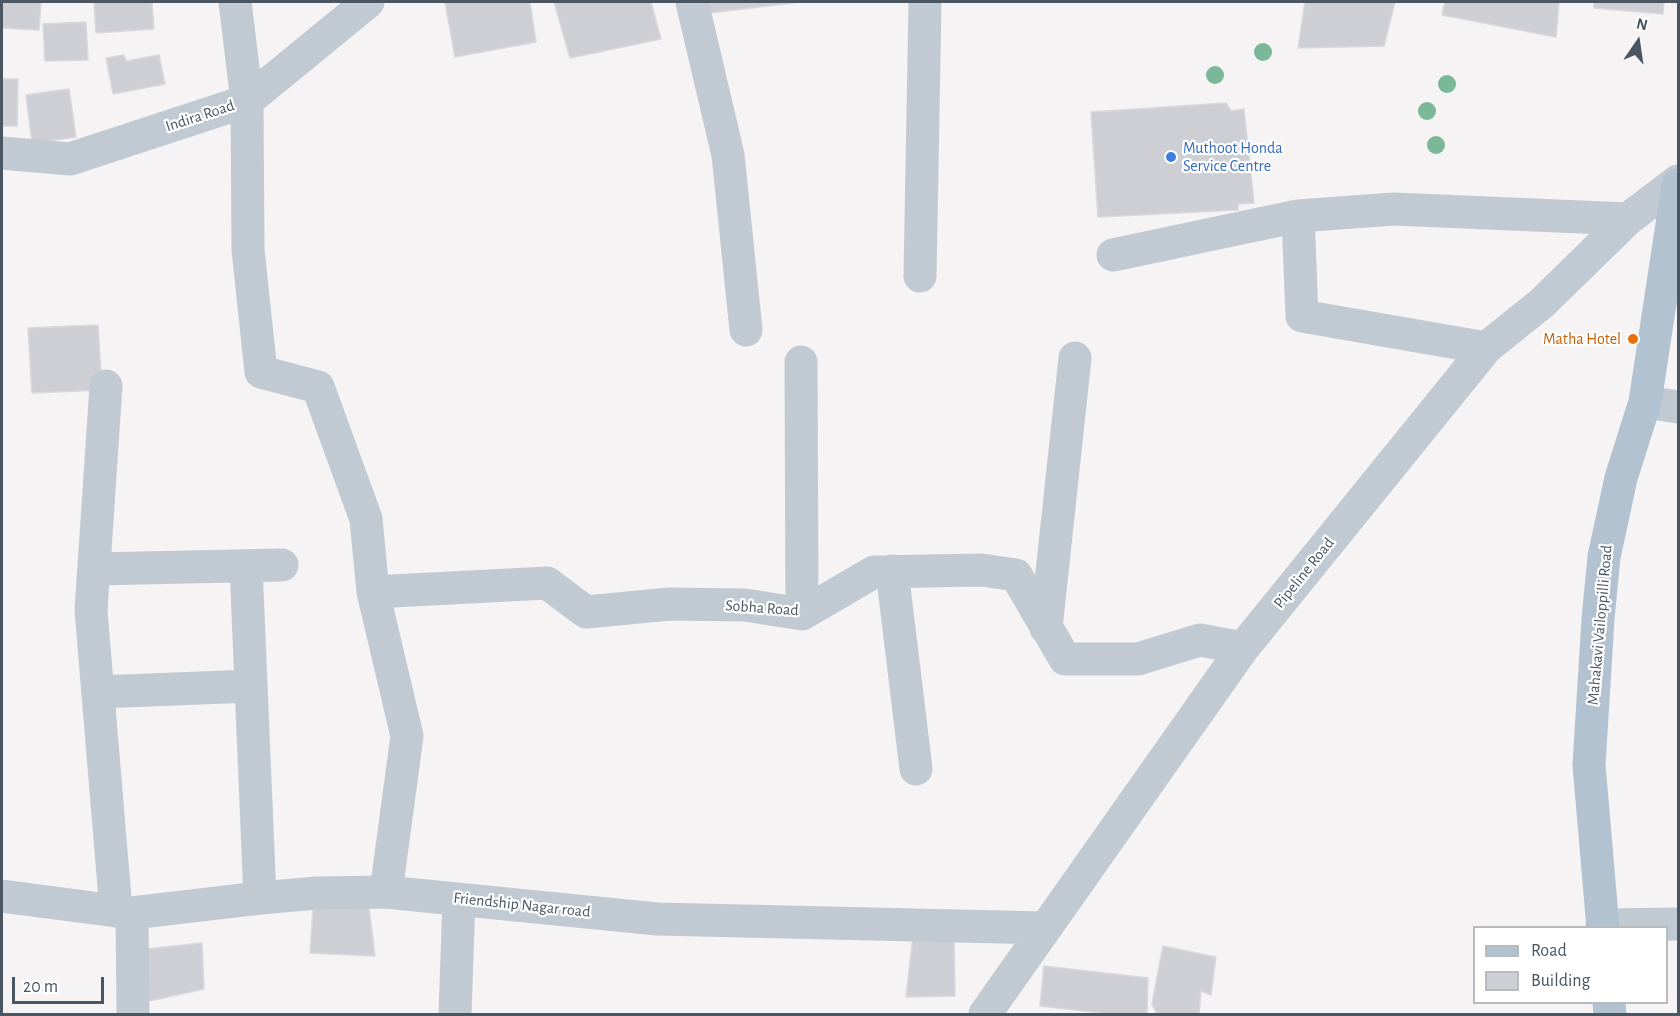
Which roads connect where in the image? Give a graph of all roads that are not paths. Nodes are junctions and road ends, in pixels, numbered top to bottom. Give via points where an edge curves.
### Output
1 (235, 2) edge
2 (368, 2) edge
3 (692, 2) edge
4 (925, 2) edge
5 (247, 101) junction
6 (2, 153) edge
7 (1678, 183) edge
8 (1298, 216) junction
9 (1628, 219) junction
10 (1113, 255) dead end
11 (920, 276) dead end
12 (746, 330) dead end
13 (1486, 348) junction
14 (1075, 358) dead end
15 (801, 362) dead end
16 (106, 386) dead end
17 (1645, 402) junction
18 (1678, 407) edge
19 (282, 565) dead end
20 (246, 566) junction
21 (94, 568) junction
22 (892, 571) junction
23 (373, 591) junction
24 (802, 614) junction
25 (1046, 628) junction
26 (1243, 648) junction
27 (251, 686) junction
28 (98, 692) junction
29 (916, 769) dead end
30 (386, 892) junction
31 (2, 896) edge
32 (260, 898) junction
33 (459, 899) junction
34 (124, 912) junction
35 (1678, 924) edge
36 (1602, 926) edge
37 (1045, 928) junction
38 (133, 1014) edge
39 (455, 1014) edge
40 (985, 1014) edge

1 - 5 street
2 - 5 street, Indira Road
3 - 12 street via 728,155
4 - 11 street
5 - 6 street, Indira Road via 70,159
5 - 23 street via 248,250 261,372 318,387 366,519
7 - 9 street, Pipeline Road
7 - 17 main road, Mahakavi Vailoppilli Road
8 - 9 street via 1394,209
8 - 10 street
8 - 13 street via 1302,316
9 - 13 street, Pipeline Road via 1542,303
13 - 26 street, Pipeline Road
14 - 25 street
15 - 24 street
16 - 21 street
17 - 18 street
17 - 36 main road, Mahakavi Vailoppilli Road via 1621,478 1604,557 1598,619 1589,765
19 - 20 street
20 - 21 street
20 - 27 street
21 - 28 street via 91,610
22 - 24 street, Sobha Road via 874,572
22 - 25 street, Sobha Road via 982,570 1016,575
22 - 29 street
23 - 24 street, Sobha Road via 547,583 586,612 670,604 745,605
23 - 30 street via 407,736
25 - 26 street, Sobha Road via 1065,659 1138,659 1200,640
26 - 37 street, Pipeline Road
27 - 28 street
27 - 32 street
28 - 34 street
30 - 32 street, Friendship Nagar road
30 - 33 street, Friendship Nagar road
31 - 34 street, Friendship Nagar road
32 - 34 street, Friendship Nagar road
33 - 37 street, Friendship Nagar road via 657,919
33 - 39 street
34 - 38 street
35 - 36 street
37 - 40 street, Pipeline Road

